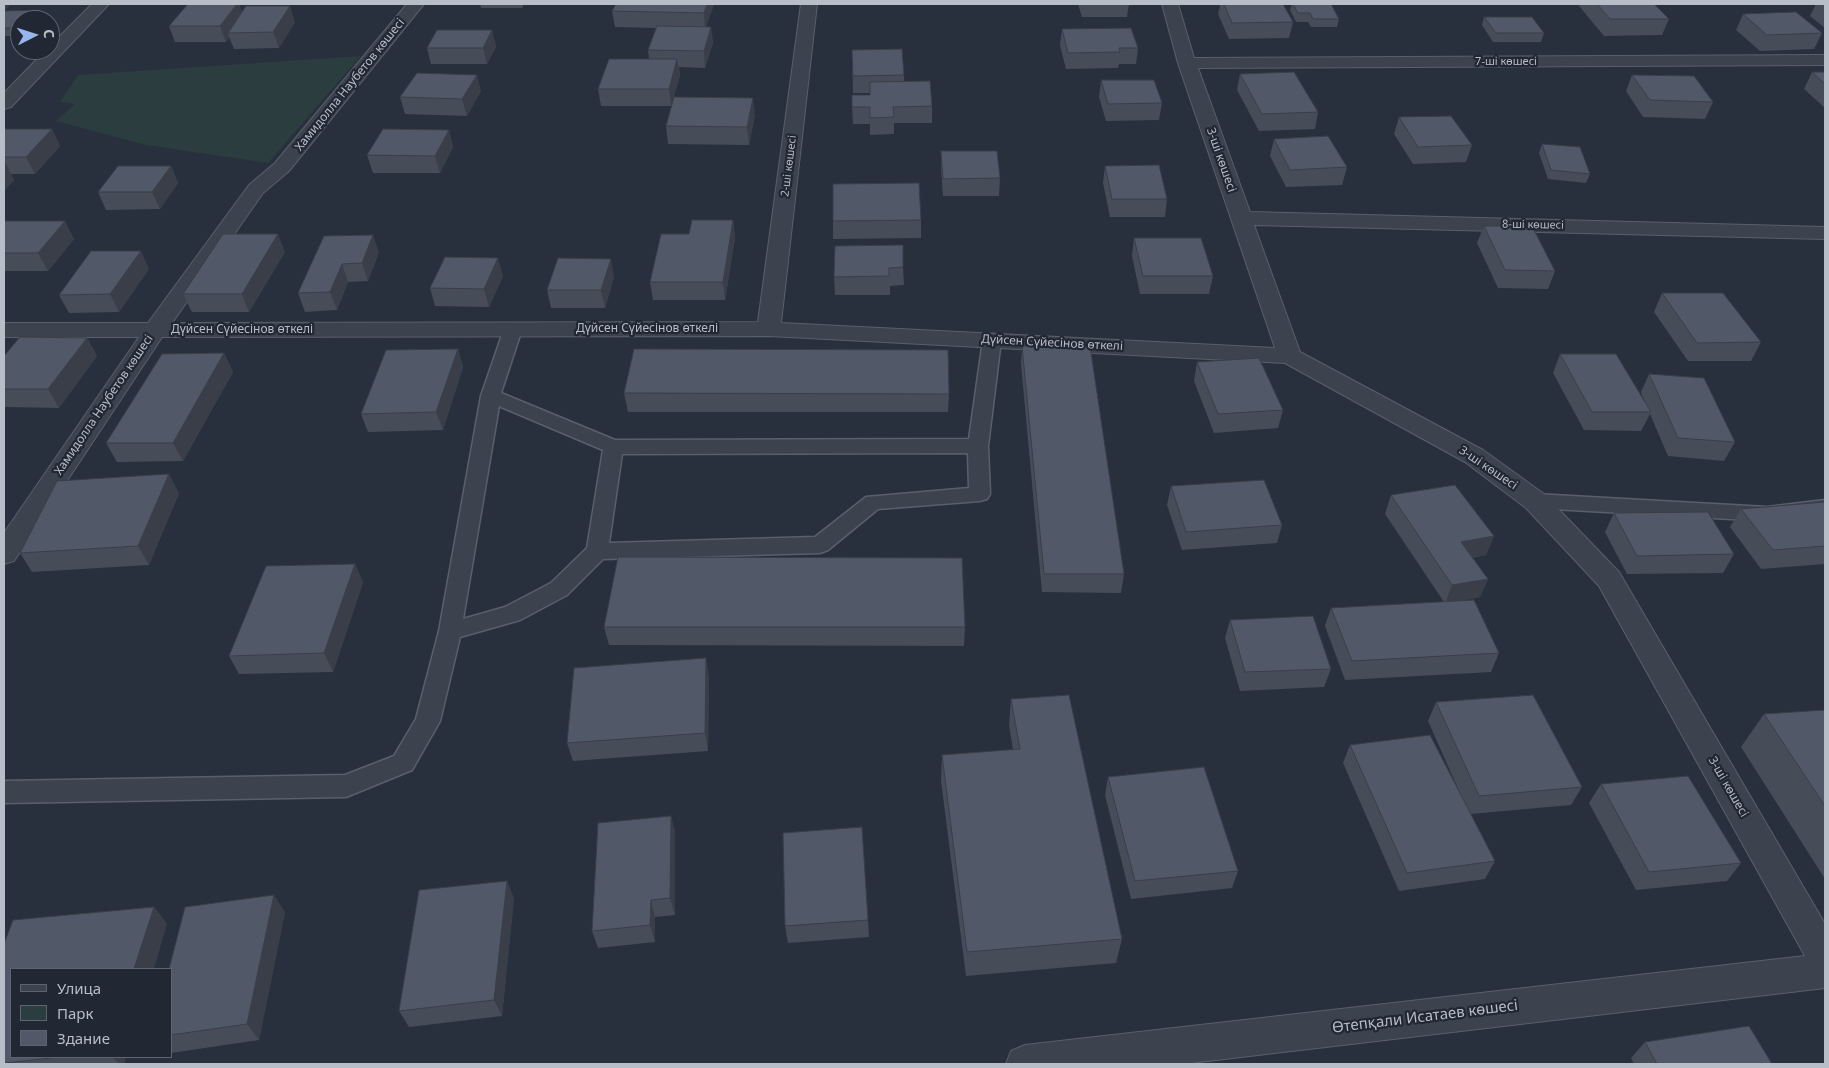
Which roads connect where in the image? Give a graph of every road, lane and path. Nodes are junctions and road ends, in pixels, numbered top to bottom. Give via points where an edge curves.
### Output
1 (101, 4) edge
2 (416, 4) edge
3 (809, 4) edge
4 (1170, 4) edge
5 (1825, 60) edge
6 (1187, 63) junction
7 (4, 103) edge
8 (1242, 218) junction
9 (1825, 233) edge
10 (769, 328) junction
11 (513, 329) junction
12 (4, 330) edge
13 (155, 330) junction
14 (992, 340) junction
15 (1290, 356) junction
16 (491, 396) junction
17 (614, 446) junction
18 (978, 446) junction
19 (1535, 500) junction
20 (1825, 507) edge
21 (7, 545) edge
22 (597, 551) junction
23 (450, 630) junction
24 (4, 792) edge
25 (1825, 956) edge
26 (1825, 971) edge
27 (1025, 1064) edge

1 - 7 street
2 - 13 street, Хамидолла Наубетов көшесі via 282,167 256,189
3 - 10 street, 2-ші көшесі
4 - 6 street, 3-ші көшесі
5 - 6 street, 7-ші көшесі
6 - 8 street, 3-ші көшесі
8 - 9 street, 8-ші көшесі
8 - 15 street, 3-ші көшесі
10 - 11 street, Дүйсен Сүйесінов өткелі
10 - 14 street, Дүйсен Сүйесінов өткелі
11 - 13 street, Дүйсен Сүйесінов өткелі
11 - 16 lane
12 - 13 street, Дүйсен Сүйесінов өткелі
13 - 21 street, Хамидолла Наубетов көшесі
14 - 15 street, Дүйсен Сүйесінов өткелі
14 - 18 lane
15 - 19 street, 3-ші көшесі via 1474,456
16 - 17 lane
16 - 23 lane
17 - 18 lane
17 - 22 lane
18 - 22 lane via 980,494 873,502 820,545
19 - 20 lane via 1767,514
19 - 25 street, 3-ші көшесі via 1609,579
22 - 23 lane via 559,589 512,614
23 - 24 lane via 428,721 403,763 346,786
26 - 27 street, Өтепқали Исатаев көшесі

